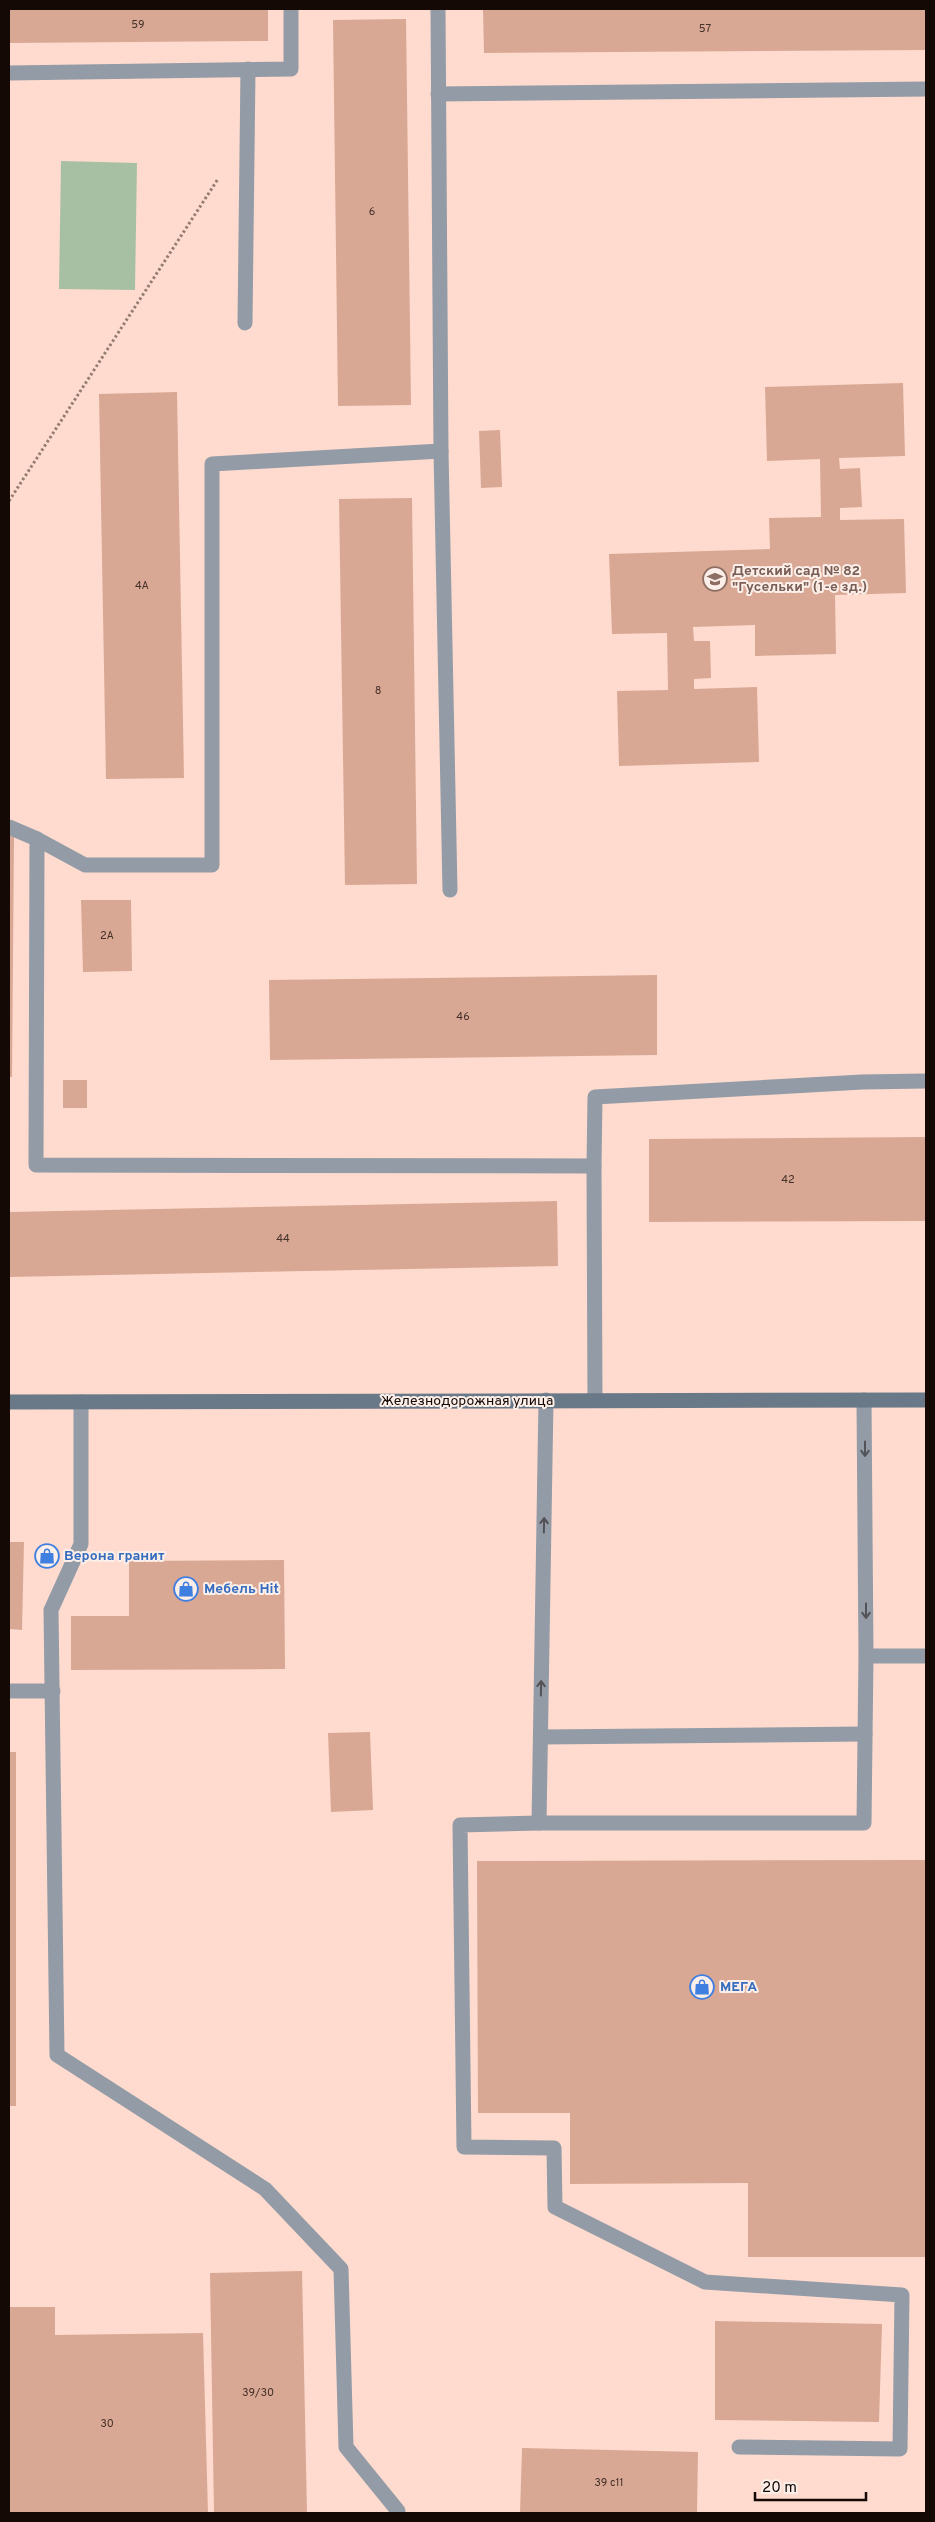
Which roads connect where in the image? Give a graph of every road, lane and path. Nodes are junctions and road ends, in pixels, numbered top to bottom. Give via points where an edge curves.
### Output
1 (291, 9) edge
2 (438, 9) edge
3 (248, 69) junction
4 (9, 73) edge
5 (926, 89) edge
6 (438, 94) junction
7 (220, 176) dead end
8 (245, 323) dead end
9 (441, 451) junction
10 (9, 501) edge
11 (9, 827) edge
12 (37, 839) junction
13 (450, 890) dead end
14 (926, 1081) edge
15 (594, 1166) junction
16 (546, 1400) junction
17 (595, 1400) junction
18 (864, 1400) junction
19 (926, 1400) edge
20 (9, 1402) edge
21 (81, 1402) junction
22 (866, 1656) junction
23 (926, 1656) edge
24 (9, 1691) edge
25 (52, 1691) junction
26 (865, 1734) junction
27 (540, 1736) junction
28 (539, 1823) junction
29 (739, 2447) dead end
30 (398, 2511) dead end

1 - 3 lane via 291,69
2 - 6 lane
3 - 4 lane
3 - 8 lane
5 - 6 lane
6 - 9 lane
7 - 10 path
9 - 12 lane via 212,464 212,865 85,865
9 - 13 lane
11 - 12 lane
12 - 15 lane via 36,1165
14 - 15 lane via 595,1097
15 - 17 lane
16 - 17 main road, Железнодорожная улица
16 - 21 main road, Железнодорожная улица
27 -> 16 lane
17 - 18 main road, Железнодорожная улица
18 - 19 main road, Железнодорожная улица
18 -> 22 lane
20 - 21 main road, Железнодорожная улица
21 - 25 lane via 82,1544 51,1610
22 - 23 lane
22 - 26 lane
24 - 25 lane
25 - 30 lane via 57,2055 264,2189 341,2269 346,2447
26 - 27 lane
26 - 28 lane via 864,1823
27 - 28 lane
28 - 29 lane via 460,1825 464,2147 554,2148 555,2207 705,2282 902,2295 900,2449

